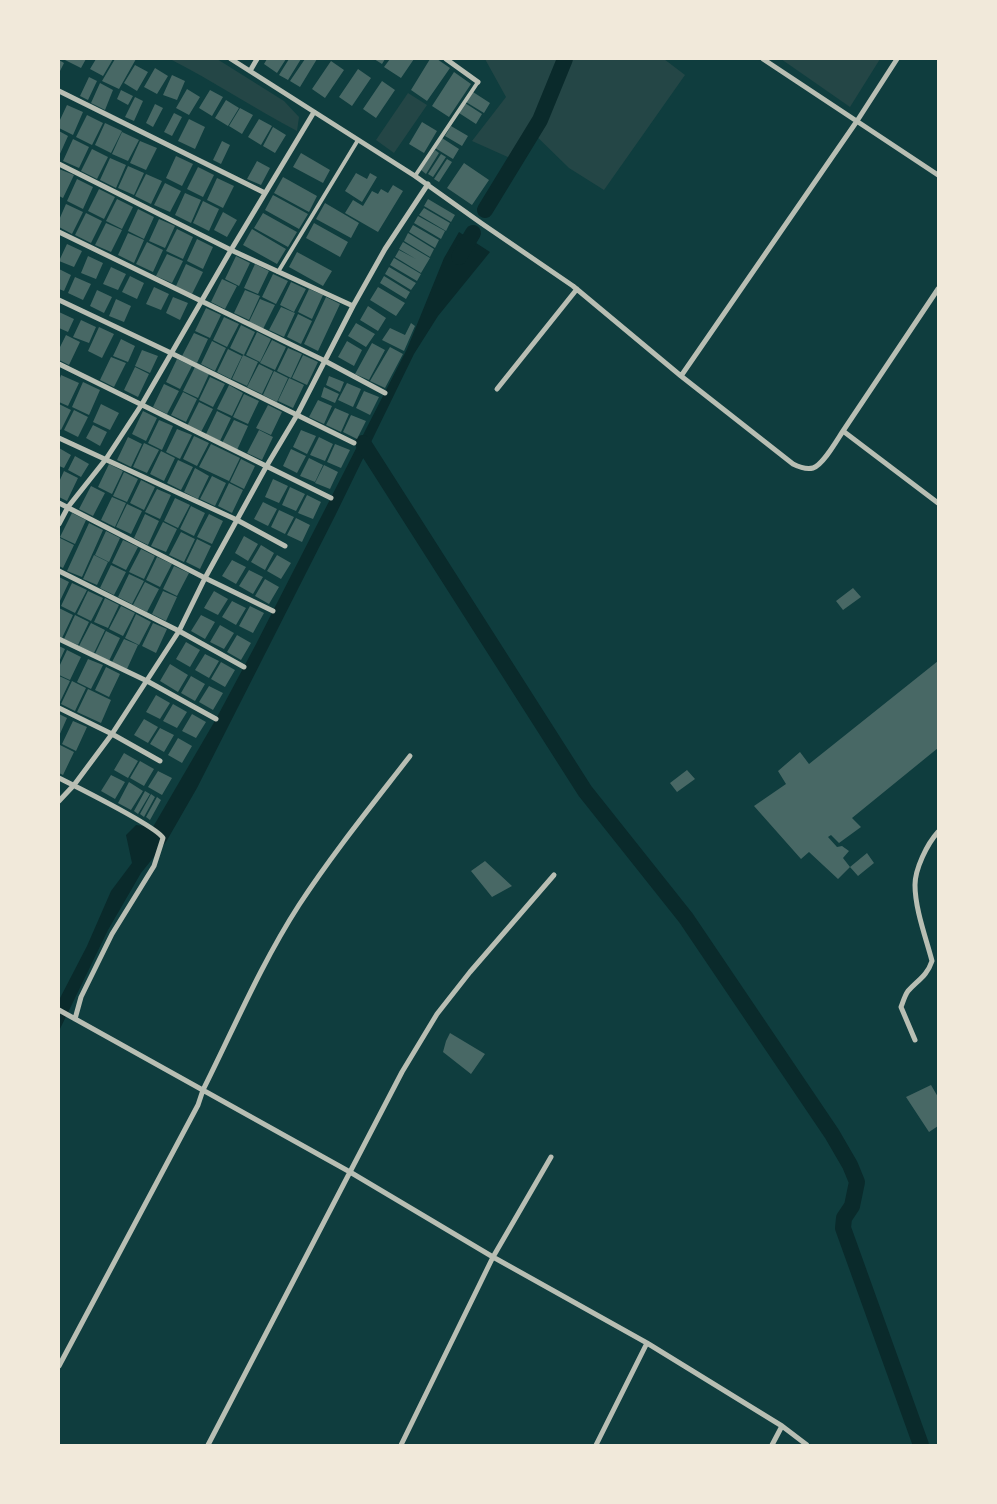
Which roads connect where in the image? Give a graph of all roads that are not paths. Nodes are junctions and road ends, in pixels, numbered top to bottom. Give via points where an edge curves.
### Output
1 (231, 59) edge
2 (257, 59) edge
3 (446, 59) edge
4 (763, 59) edge
5 (897, 59) edge
6 (250, 71) junction
7 (478, 82) joint
8 (59, 91) edge
9 (314, 112) junction
10 (857, 121) junction
11 (358, 140) junction
12 (59, 164) edge
13 (415, 176) junction
14 (938, 176) edge
15 (428, 184) junction
16 (265, 193) junction
17 (59, 232) edge
18 (231, 250) junction
19 (278, 272) junction
20 (577, 289) junction
21 (938, 289) edge
22 (59, 300) edge
23 (202, 301) junction
24 (353, 306) junction
25 (171, 353) junction
26 (325, 361) junction
27 (59, 364) edge
28 (681, 376) junction
29 (497, 388) dead end
30 (385, 393) dead end
31 (142, 404) junction
32 (297, 415) junction
33 (843, 431) junction
34 (59, 438) edge
35 (354, 444) dead end
36 (106, 459) junction
37 (266, 467) junction
38 (331, 498) dead end
39 (59, 503) edge
40 (938, 503) edge
41 (68, 507) junction
42 (237, 520) junction
43 (59, 524) edge
44 (285, 546) dead end
45 (59, 571) edge
46 (205, 578) junction
47 (273, 611) dead end
48 (179, 631) junction
49 (59, 639) edge
50 (244, 667) dead end
51 (147, 682) junction
52 (59, 708) edge
53 (216, 719) dead end
54 (112, 734) junction
55 (410, 756) dead end
56 (160, 761) dead end
57 (59, 778) edge
58 (74, 785) junction
59 (59, 801) edge
60 (938, 832) edge
61 (554, 875) dead end
62 (59, 1010) edge
63 (75, 1019) junction
64 (915, 1040) dead end
65 (203, 1090) junction
66 (551, 1157) dead end
67 (350, 1172) junction
68 (493, 1257) junction
69 (647, 1343) junction
70 (59, 1366) edge
71 (782, 1426) junction
72 (208, 1445) edge
73 (402, 1445) edge
74 (596, 1445) edge
75 (772, 1445) edge
76 (807, 1445) edge

1 - 6 street
2 - 6 street
3 - 7 street
4 - 10 street
5 - 10 street
6 - 9 street
7 - 13 lane
8 - 16 street
9 - 11 street
9 - 16 street
10 - 14 street
10 - 28 street
11 - 13 street
11 - 19 lane
12 - 18 street
13 - 15 street
15 - 20 street
15 - 24 street via 385,249
16 - 18 street
17 - 23 street
18 - 19 street
18 - 23 street
19 - 24 street
20 - 28 street
20 - 29 street
21 - 33 street
22 - 25 street
23 - 25 street
23 - 26 street
24 - 26 street
25 - 31 street
25 - 32 street
26 - 30 street
26 - 32 street
27 - 31 street
28 - 33 street via 793,464 804,469 814,468 821,462
31 - 36 street
31 - 37 street
32 - 35 street
32 - 37 street
33 - 40 street
34 - 36 street
36 - 41 street
36 - 42 street
37 - 38 street
37 - 42 street
39 - 41 street
41 - 43 street
41 - 46 street
42 - 44 street
42 - 46 street
45 - 48 street
46 - 47 street
46 - 48 street
48 - 50 street
48 - 51 street
49 - 51 street
51 - 53 street
51 - 54 street
52 - 54 street
54 - 56 street
54 - 58 street
55 - 65 street via 299,906 262,970
57 - 58 street
58 - 59 street
58 - 63 street via 151,828 162,836 163,841 154,866 112,934 81,997
60 - 64 street via 925,851 915,882 932,961 929,970 907,992 902,1006
61 - 67 street via 437,1014 402,1072
62 - 63 street
63 - 65 street
65 - 67 street
65 - 70 street via 194,1113
66 - 68 street
67 - 68 street
67 - 72 street
68 - 69 street
68 - 73 street
69 - 71 street
69 - 74 street
71 - 75 street
71 - 76 street

